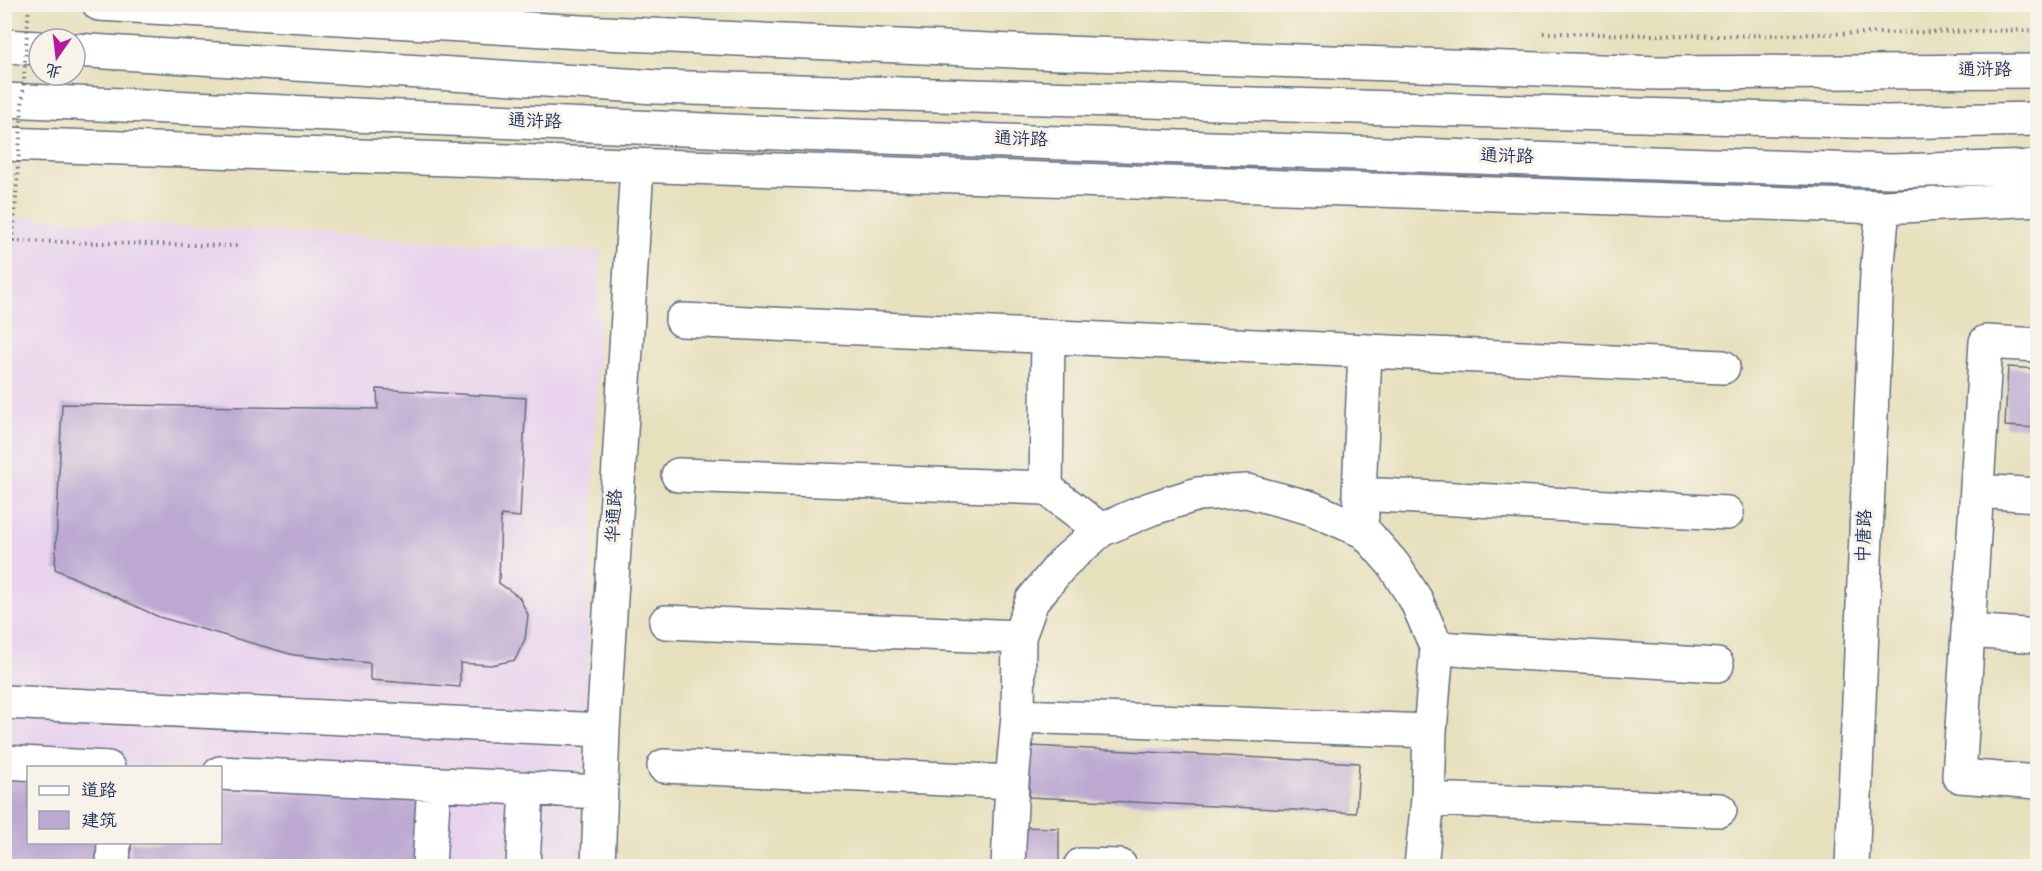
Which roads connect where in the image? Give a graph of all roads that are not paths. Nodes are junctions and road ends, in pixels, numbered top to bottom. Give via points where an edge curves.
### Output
1 (99, 4) edge
2 (4, 46) edge
3 (27, 47) edge
4 (87, 51) edge
5 (2037, 71) edge
6 (4, 100) edge
7 (2037, 119) edge
8 (4, 144) edge
9 (636, 166) junction
10 (2037, 167) edge
11 (2037, 199) edge
12 (1883, 207) junction
13 (682, 320) dead end
14 (1048, 337) junction
15 (2037, 345) edge
16 (1365, 351) junction
17 (1723, 367) dead end
18 (678, 475) dead end
19 (1046, 488) junction
20 (1977, 491) junction
21 (1359, 494) junction
22 (2037, 495) edge
23 (1727, 513) dead end
24 (1101, 530) junction
25 (1365, 532) junction
26 (666, 622) dead end
27 (1968, 631) junction
28 (2037, 636) edge
29 (1019, 637) junction
30 (1437, 648) junction
31 (1717, 665) dead end
32 (4, 702) edge
33 (1018, 716) junction
34 (603, 730) junction
35 (1430, 731) junction
36 (4, 762) edge
37 (73, 766) edge
38 (664, 766) dead end
39 (222, 773) edge
40 (1012, 782) junction
41 (2037, 782) edge
42 (434, 784) junction
43 (527, 789) junction
44 (600, 792) junction
45 (1428, 799) junction
46 (1720, 810) dead end
47 (114, 844) edge
48 (1081, 865) dead end
49 (113, 867) edge
50 (429, 867) edge
51 (523, 867) edge
52 (598, 867) edge
53 (1008, 867) edge
54 (1120, 867) edge
55 (1420, 867) edge
56 (1852, 867) edge

1 - 5 main road, 通浒路 via 581,32 1022,51 1659,73
2 - 3 main road
4 - 7 main road via 656,87 1886,122
6 - 10 main road, 通浒路 via 848,136 1890,171
8 - 9 main road, 通浒路
9 - 12 main road, 通浒路
9 - 34 main road, 华通路
11 - 12 main road, 通浒路
12 - 56 main road, 中唐路
13 - 14 main road
14 - 16 main road
14 - 19 main road
15 - 20 main road via 1986,342
16 - 17 main road
16 - 21 main road
18 - 19 main road
19 - 24 main road
20 - 22 main road
20 - 27 main road
21 - 23 main road
21 - 25 main road
24 - 25 main road via 1198,494 1247,491 1311,508
24 - 29 main road via 1063,563 1032,601
25 - 30 main road via 1394,564 1416,600
26 - 29 main road
27 - 28 main road
27 - 41 main road via 1959,776
29 - 33 main road
30 - 31 main road
30 - 35 main road
32 - 34 main road
33 - 35 main road
33 - 40 main road
34 - 44 main road, 华通路
35 - 45 main road
36 - 37 main road
38 - 40 main road
39 - 42 main road
40 - 53 main road
42 - 43 main road
42 - 50 main road
43 - 44 main road
43 - 51 main road
44 - 52 main road, 华通路
45 - 46 main road
45 - 55 main road
47 - 49 main road
48 - 54 main road

